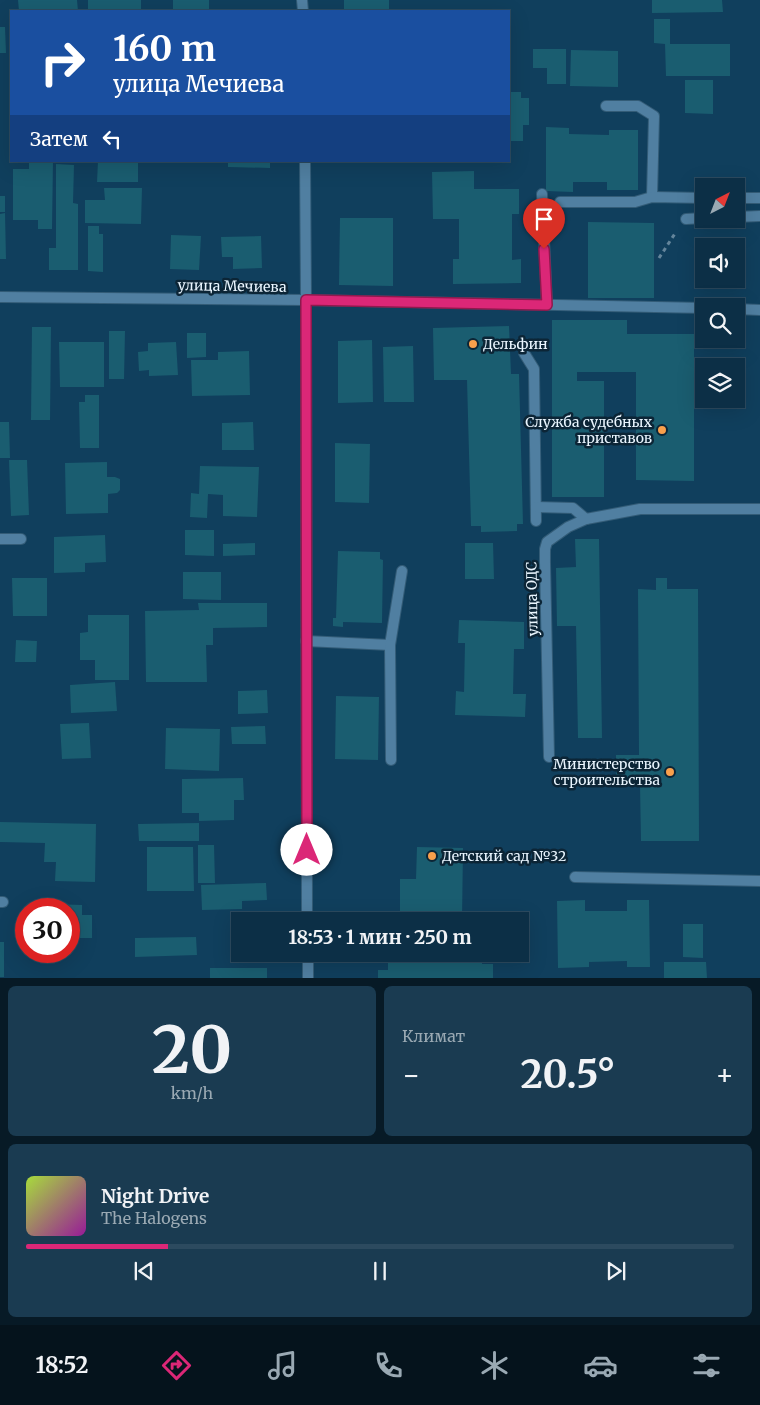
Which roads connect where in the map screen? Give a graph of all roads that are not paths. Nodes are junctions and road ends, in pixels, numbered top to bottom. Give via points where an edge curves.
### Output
1 (606, 106) dead end
2 (304, 162) edge
3 (542, 194) dead end
4 (652, 197) junction
5 (695, 198) edge
6 (745, 198) edge
7 (760, 198) edge
8 (560, 202) dead end
9 (760, 216) edge
10 (745, 217) edge
11 (695, 218) edge
12 (686, 219) dead end
13 (0, 297) edge
14 (306, 300) junction
15 (547, 305) junction
16 (695, 308) edge
17 (745, 309) edge
18 (760, 310) edge
19 (524, 353) dead end
20 (536, 507) junction
21 (760, 509) edge
22 (586, 519) junction
23 (536, 521) dead end
24 (0, 539) edge
25 (21, 539) dead end
26 (402, 571) dead end
27 (306, 641) junction
28 (390, 645) junction
29 (550, 757) dead end
30 (391, 760) dead end
31 (575, 877) dead end
32 (760, 881) edge
33 (308, 912) edge
34 (308, 962) edge
35 (308, 978) edge

1 - 4 street via 638,106 654,116
2 - 14 street
3 - 15 street
4 - 5 street
4 - 8 street via 635,202
6 - 7 street
9 - 10 street
11 - 12 street
13 - 14 street, улица Мечиева
14 - 15 street, улица Мечиева
14 - 27 street
15 - 16 street, улица Мечиева
17 - 18 street
19 - 20 street via 534,369
20 - 22 street via 573,508
20 - 23 street
21 - 22 street, улица ОДС via 640,509
22 - 29 street, улица ОДС via 555,536 547,542 545,549
24 - 25 street
26 - 28 street
27 - 28 street
27 - 33 street
28 - 30 street
31 - 32 street
34 - 35 street

